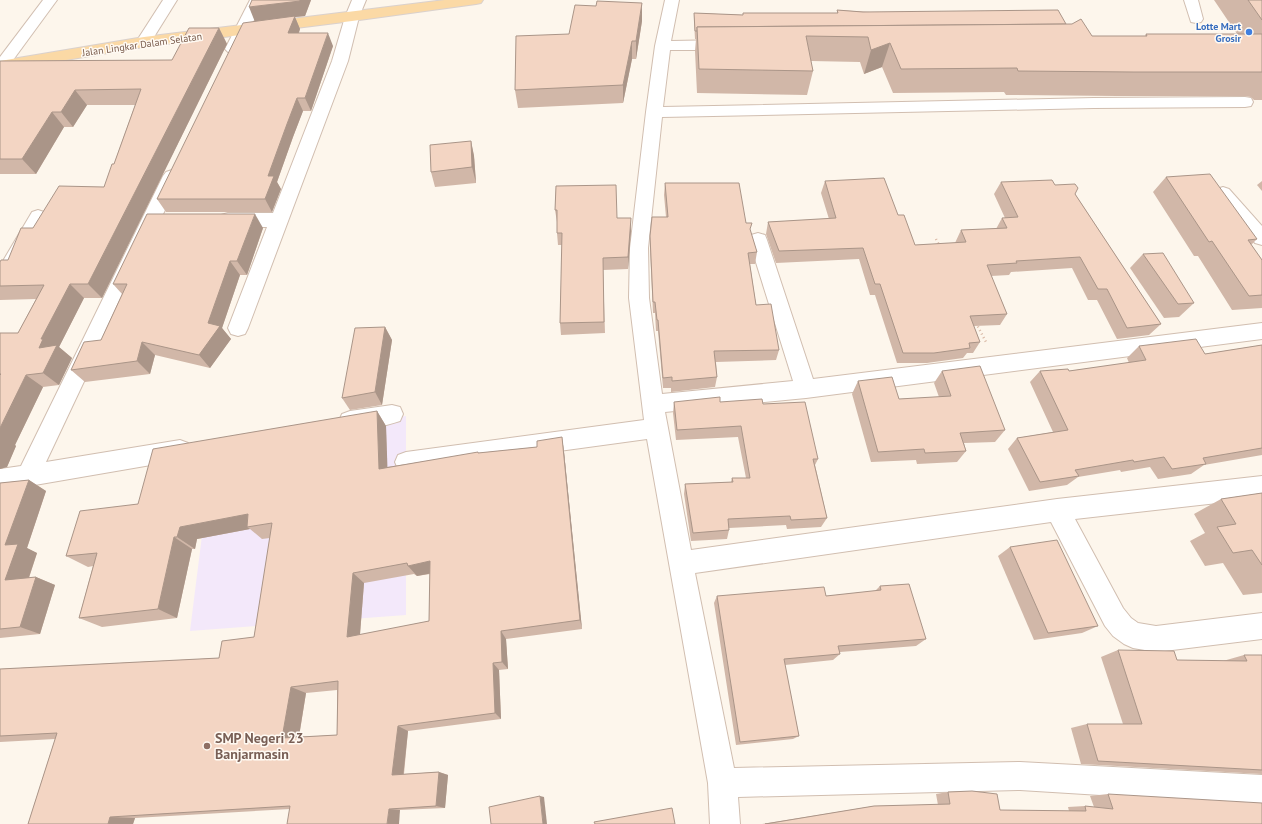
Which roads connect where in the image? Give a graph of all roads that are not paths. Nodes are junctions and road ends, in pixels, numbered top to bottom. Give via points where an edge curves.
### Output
1 (50, 0) edge
2 (170, 0) edge
3 (256, 0) edge
4 (359, 0) edge
5 (476, 0) edge
6 (672, 0) edge
7 (1191, 0) edge
8 (352, 17) junction
9 (1196, 20) dead end
10 (242, 30) junction
11 (144, 42) junction
12 (743, 45) edge
13 (663, 46) junction
14 (225, 65) edge
15 (0, 67) edge
16 (1245, 102) dead end
17 (654, 112) junction
18 (178, 164) edge
19 (1224, 193) edge
20 (38, 217) edge
21 (211, 220) edge
22 (279, 220) junction
23 (1262, 238) edge
24 (758, 240) dead end
25 (0, 283) edge
26 (1154, 322) edge
27 (238, 328) dead end
28 (1262, 331) edge
29 (1167, 342) junction
30 (806, 389) junction
31 (652, 404) junction
32 (392, 414) dead end
33 (330, 424) edge
34 (656, 428) junction
35 (198, 447) edge
36 (406, 462) dead end
37 (28, 476) junction
38 (0, 480) edge
39 (1262, 487) edge
40 (1057, 510) junction
41 (682, 563) junction
42 (1262, 626) edge
43 (722, 783) junction
44 (1262, 790) edge
45 (725, 824) edge

1 - 15 street
2 - 11 street
3 - 10 street
4 - 8 street
5 - 8 main road, Jalan Lingkar Dalam Selatan
6 - 13 street
7 - 9 street
8 - 10 main road, Jalan Lingkar Dalam Selatan
8 - 22 street via 340,61
10 - 11 main road, Jalan Lingkar Dalam Selatan
10 - 14 street
11 - 15 main road, Jalan Lingkar Dalam Selatan
12 - 13 street
13 - 17 street
16 - 17 street
17 - 31 street via 639,248 640,298
18 - 37 street via 158,220
19 - 23 street
20 - 25 street
21 - 22 street
22 - 27 street
24 - 30 street
26 - 29 street
28 - 29 street
29 - 30 street
30 - 31 street
31 - 34 street
32 - 33 street
34 - 36 street
34 - 41 street
35 - 37 street
37 - 38 street
39 - 40 street
40 - 41 street
40 - 42 street via 1114,617 1133,635 1156,639
41 - 43 street
43 - 44 street via 1020,776
43 - 45 street

